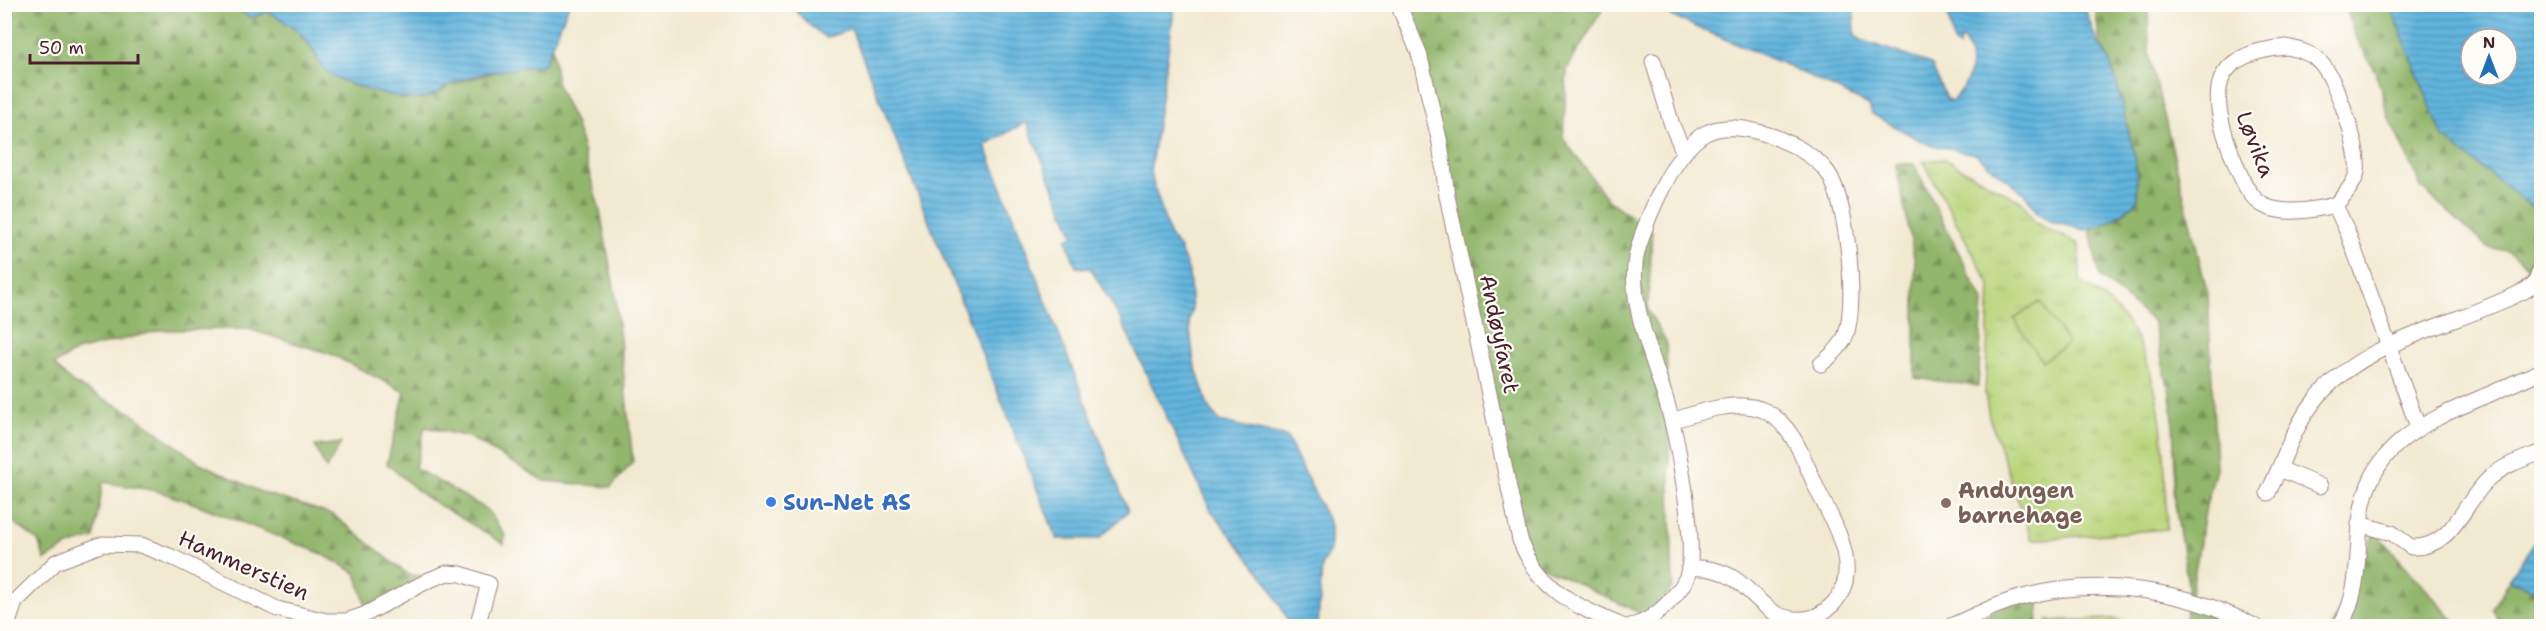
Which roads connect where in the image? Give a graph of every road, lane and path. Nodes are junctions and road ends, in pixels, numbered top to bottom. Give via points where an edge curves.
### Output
1 (1398, 4) edge
2 (1653, 61) dead end
3 (1684, 153) junction
4 (2335, 205) junction
5 (2541, 264) edge
6 (2388, 346) junction
7 (1821, 364) dead end
8 (2541, 371) edge
9 (1672, 421) junction
10 (2418, 427) junction
11 (2541, 452) edge
12 (2280, 469) junction
13 (2320, 486) dead end
14 (2268, 493) dead end
15 (2360, 524) junction
16 (1689, 568) junction
17 (7, 627) edge
18 (477, 627) edge
19 (1622, 627) edge
20 (1630, 627) edge
21 (1951, 627) edge
22 (2254, 627) edge
23 (2340, 627) edge

1 - 19 street, Andøyfaret via 1419,53 1440,143 1447,196 1520,540 1530,564 1546,583 1567,600
2 - 3 street
3 - 7 street via 1706,133 1740,128 1793,146 1829,174 1841,207 1851,313 1843,341
3 - 9 street via 1643,233 1635,264 1636,294
4 - 4 street, Løvika via 2358,169 2348,126 2328,73 2310,54 2287,48 2262,50 2241,58 2222,76 2216,105 2240,175 2253,196 2276,209
4 - 6 street
5 - 6 street via 2536,282 2526,290
6 - 10 street
6 - 12 street via 2352,366 2325,389 2303,418
8 - 10 street
9 - 16 street via 1687,510
9 - 16 street via 1702,412 1750,407 1780,421 1790,433 1838,535 1846,577 1835,602 1823,613 1797,619 1768,609 1729,576
10 - 15 street via 2395,444 2373,475 2361,505
11 - 15 street via 2490,477 2450,531 2429,545 2411,547 2392,533
12 - 13 street
12 - 14 street
15 - 23 street via 2355,589
16 - 20 street via 1684,583 1660,611
17 - 18 street, Hammerstien via 15,602 56,562 103,544 141,545 277,609 326,621 346,621 364,615 429,580 447,573 461,574 489,584
21 - 22 street via 2023,597 2100,588 2149,591 2191,600

